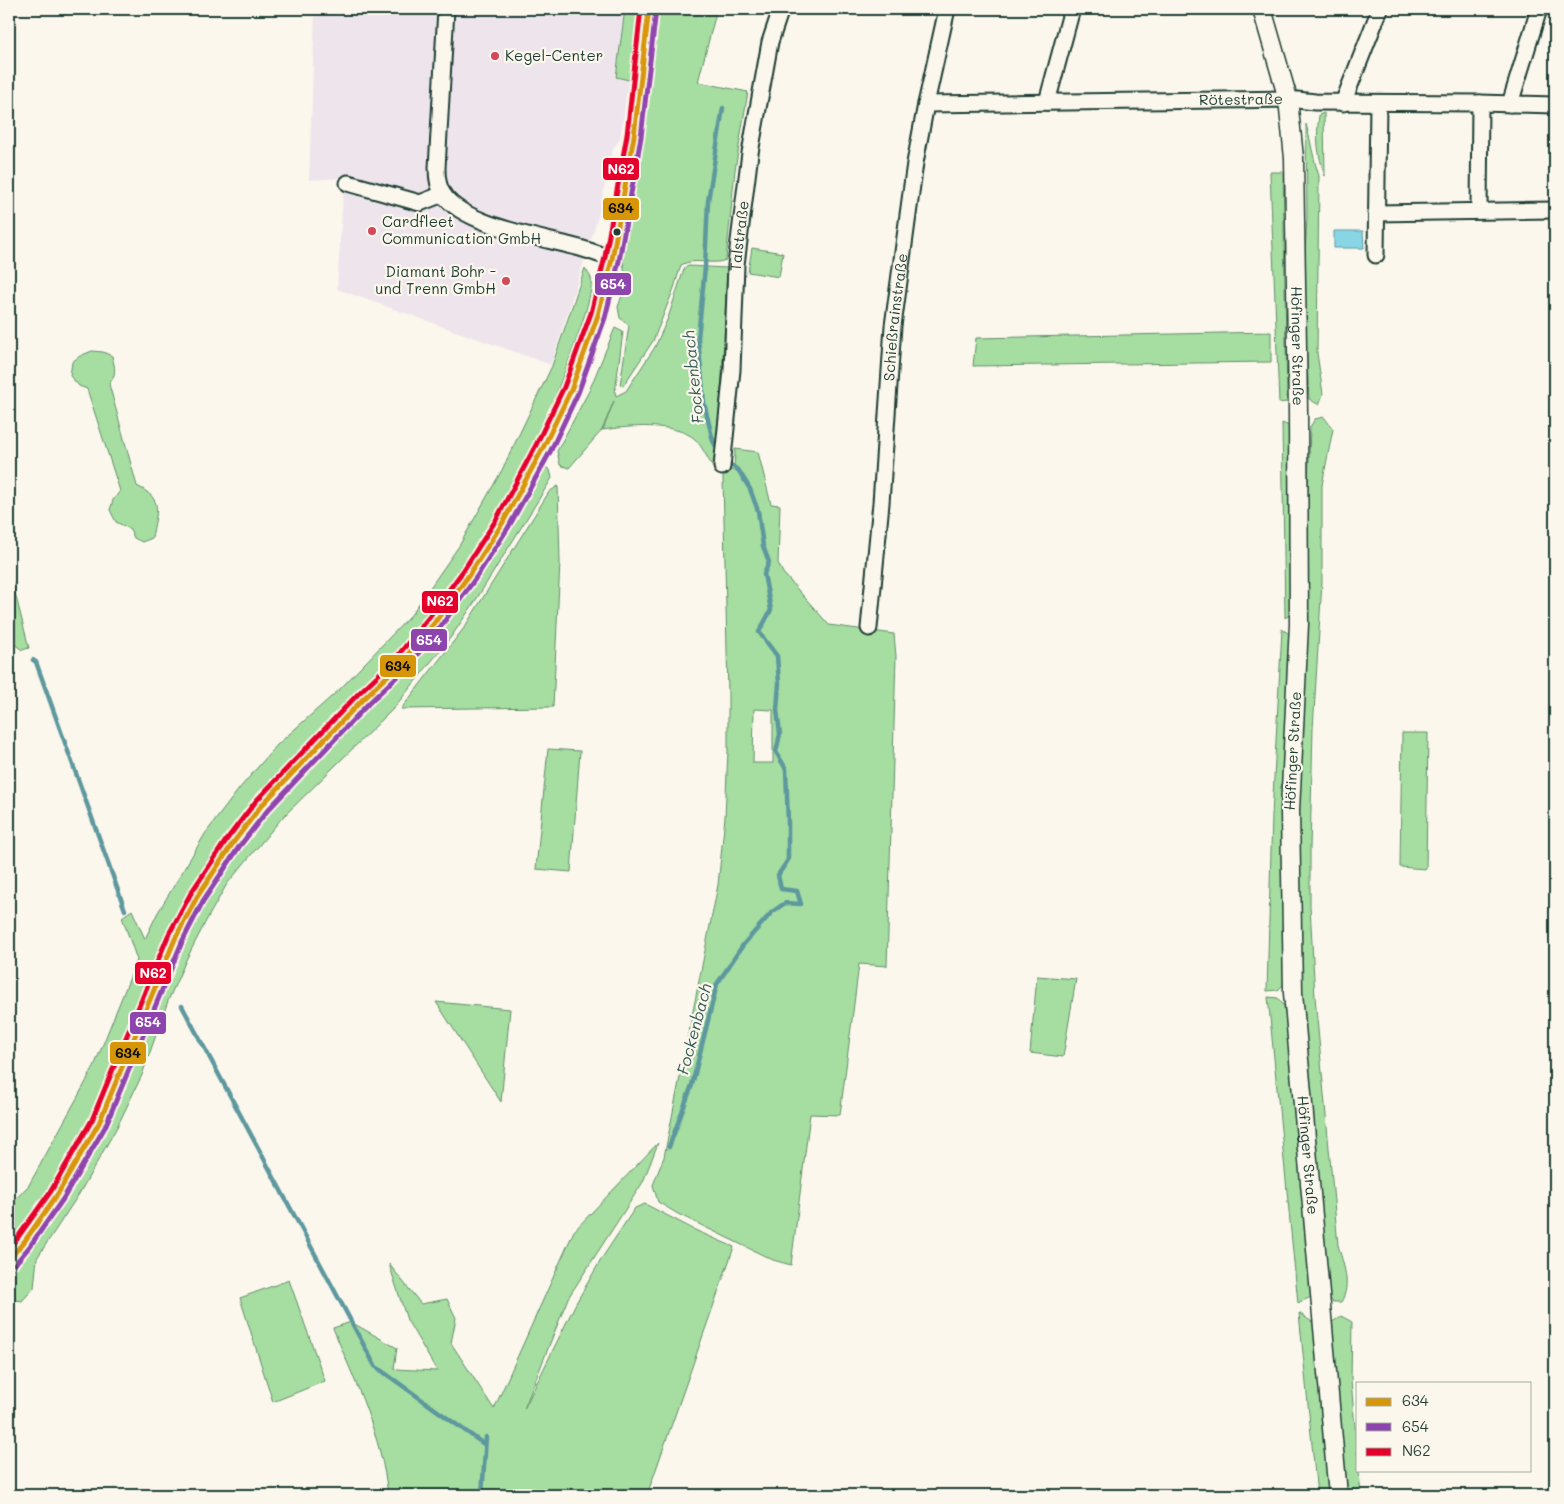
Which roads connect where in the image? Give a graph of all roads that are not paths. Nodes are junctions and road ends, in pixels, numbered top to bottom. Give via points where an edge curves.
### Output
1 (446, 9) edge
2 (649, 9) edge
3 (781, 9) edge
4 (947, 9) edge
5 (1072, 9) edge
6 (1262, 9) edge
7 (1380, 9) edge
8 (1539, 9) edge
9 (1288, 99) junction
10 (1046, 102) junction
11 (1343, 102) junction
12 (1378, 102) junction
13 (1480, 103) junction
14 (926, 104) junction
15 (1510, 104) junction
16 (1555, 105) edge
17 (348, 184) dead end
18 (443, 194) junction
19 (1479, 210) junction
20 (1555, 210) edge
21 (1376, 213) junction
22 (1376, 255) dead end
23 (612, 259) junction
24 (722, 466) dead end
25 (869, 628) dead end
26 (9, 1259) edge
27 (1338, 1495) edge

1 - 18 street via 436,168
2 - 23 street via 634,136
3 - 24 street, Talstraße via 770,42 750,153 736,265 732,370
4 - 14 street, Schießrainstraße
5 - 10 street
6 - 9 street, Höfinger Straße
7 - 11 street
8 - 15 street
9 - 10 street, Rötestraße
9 - 11 street, Rötestraße
9 - 27 street, Höfinger Straße via 1294,158 1298,431 1299,624 1290,811 1293,993
10 - 14 street, Rötestraße
11 - 12 street, Rötestraße
12 - 13 street, Rötestraße
12 - 21 street
13 - 15 street, Rötestraße
13 - 19 street
14 - 25 street, Schießrainstraße via 893,326 882,503
15 - 16 street, Rötestraße
17 - 18 street via 420,203
18 - 23 street via 477,219
19 - 20 street
19 - 21 street
21 - 22 street
23 - 26 street via 598,315 571,390 544,448 502,524 435,622 400,664 261,806 233,843 197,898 176,939 99,1123 57,1195

